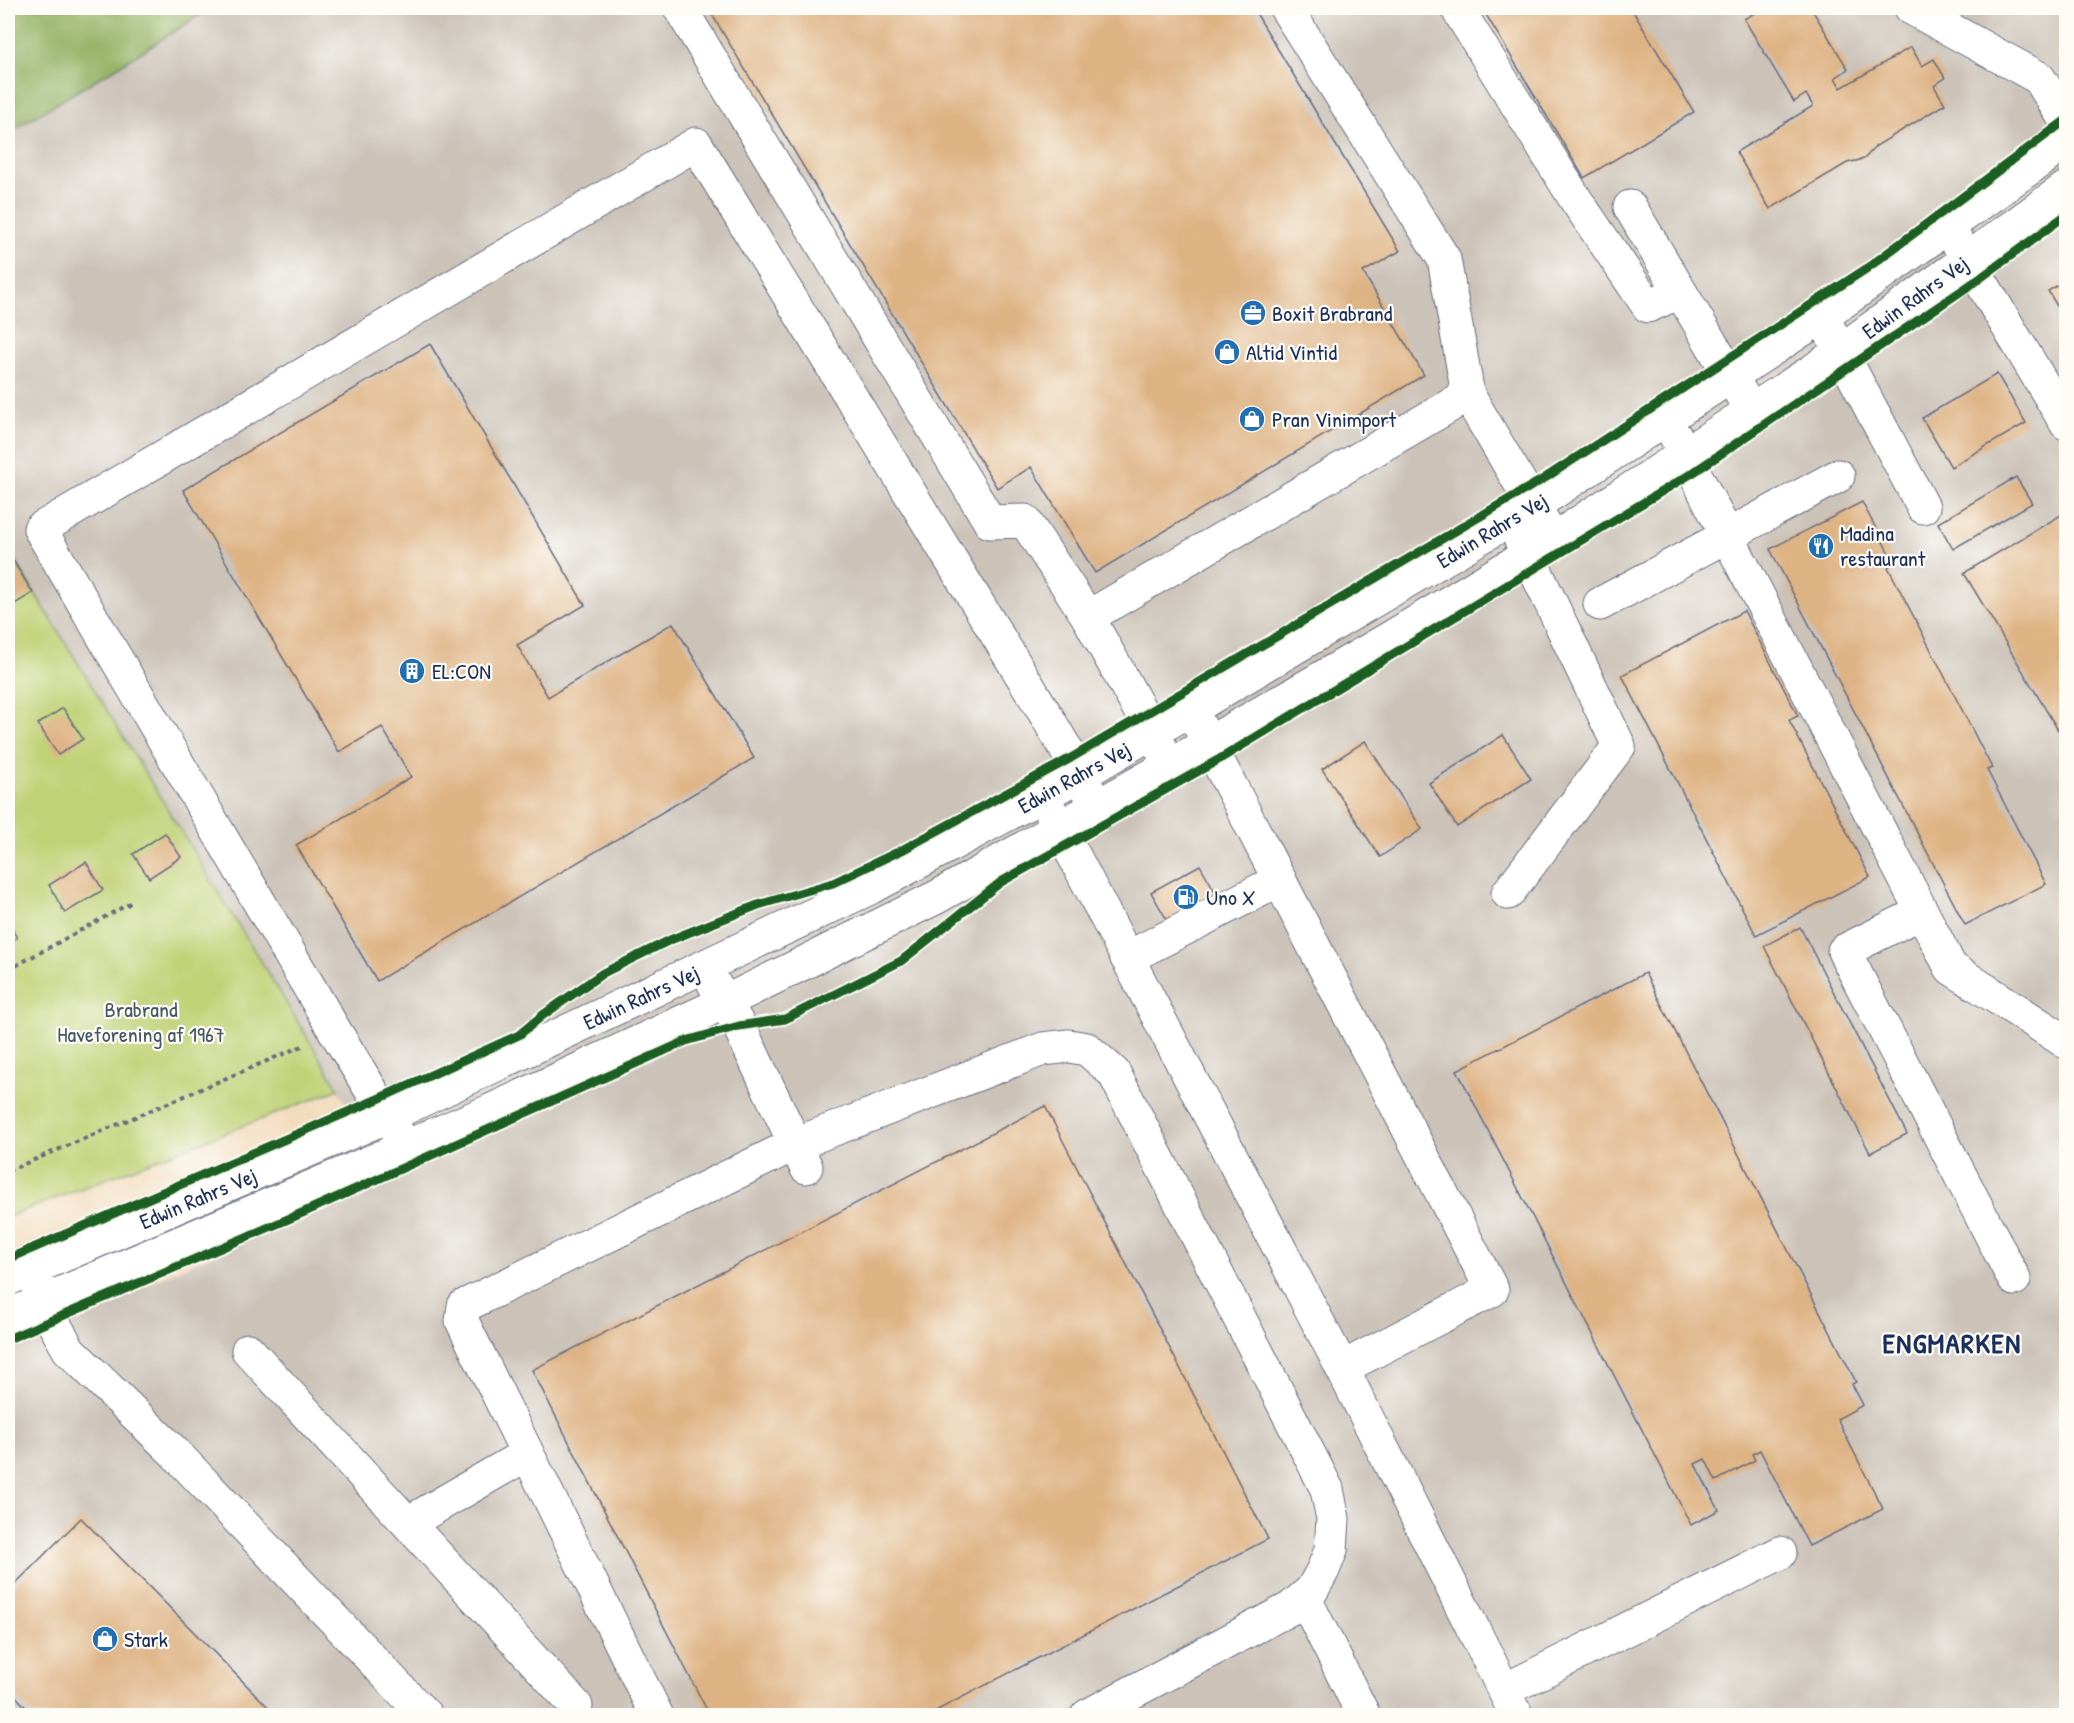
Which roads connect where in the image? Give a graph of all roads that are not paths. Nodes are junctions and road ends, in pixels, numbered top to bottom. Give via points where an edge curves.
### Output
1 (680, 8) edge
2 (1286, 8) edge
3 (1457, 8) edge
4 (1911, 8) edge
5 (2067, 121) edge
6 (2067, 142) edge
7 (2067, 188) edge
8 (1630, 207) dead end
9 (1947, 227) junction
10 (1968, 260) junction
11 (1680, 292) junction
12 (1823, 316) junction
13 (1840, 350) junction
14 (1731, 378) junction
15 (1468, 395) junction
16 (1751, 411) junction
17 (1666, 420) junction
18 (2067, 423) edge
19 (1685, 455) junction
20 (1838, 476) dead end
21 (1923, 507) dead end
22 (1522, 512) junction
23 (1726, 534) junction
24 (1541, 547) junction
25 (1600, 604) dead end
26 (1088, 617) junction
27 (1191, 709) junction
28 (1152, 732) junction
29 (1209, 743) junction
30 (1170, 765) junction
31 (1080, 775) junction
32 (1042, 795) junction
33 (1097, 808) junction
34 (1059, 828) junction
35 (1280, 880) junction
36 (1508, 893) dead end
37 (1922, 912) junction
38 (1127, 958) junction
39 (705, 966) junction
40 (725, 1002) junction
41 (2067, 1042) edge
42 (388, 1116) junction
43 (406, 1146) junction
44 (801, 1155) junction
45 (19, 1275) edge
46 (2014, 1279) dead end
47 (44, 1300) junction
48 (8, 1316) edge
49 (248, 1350) dead end
50 (1342, 1368) junction
51 (527, 1454) junction
52 (408, 1523) junction
53 (1780, 1553) dead end
54 (1304, 1597) junction
55 (1511, 1703) edge
56 (576, 1706) dead end
57 (426, 1716) edge
58 (657, 1716) edge
59 (1087, 1716) edge
60 (1364, 1716) edge

1 - 26 street via 990,522 1025,521
2 - 15 street via 1444,259
3 - 11 street via 1576,200 1648,306
4 - 5 street via 2039,78
6 - 9 street, Edwin Rahrs Vej
7 - 10 street, Edwin Rahrs Vej
8 - 11 street
9 - 10 street
9 - 12 street, Edwin Rahrs Vej
10 - 13 street, Edwin Rahrs Vej
10 - 18 street
11 - 14 street
12 - 13 street
12 - 14 street, Edwin Rahrs Vej
13 - 16 street, Edwin Rahrs Vej
13 - 21 street
14 - 16 street
14 - 17 street, Edwin Rahrs Vej
15 - 22 street
15 - 26 street
16 - 19 street, Edwin Rahrs Vej
17 - 19 street
17 - 22 street, Edwin Rahrs Vej
19 - 23 street
19 - 24 street, Edwin Rahrs Vej
20 - 23 street
22 - 24 street
22 - 27 street, Edwin Rahrs Vej
23 - 25 street
23 - 37 street
24 - 29 street, Edwin Rahrs Vej
24 - 36 street via 1619,746
26 - 28 street
27 - 28 street, Edwin Rahrs Vej
27 - 29 street
28 - 30 street
28 - 31 street, Edwin Rahrs Vej
29 - 30 street, Edwin Rahrs Vej
29 - 35 street
30 - 33 street, Edwin Rahrs Vej
31 - 32 street, Edwin Rahrs Vej
31 - 33 street
31 - 42 street via 696,144 40,529
32 - 34 street
32 - 39 street, Edwin Rahrs Vej via 874,886
33 - 34 street, Edwin Rahrs Vej
34 - 38 street
34 - 40 street, Edwin Rahrs Vej via 937,897
35 - 38 street
35 - 50 street via 1492,1290
37 - 41 street via 1951,968
37 - 46 street via 1844,951
38 - 50 street
39 - 40 street
39 - 42 street, Edwin Rahrs Vej
40 - 43 street, Edwin Rahrs Vej
40 - 44 street
42 - 43 street
42 - 45 street, Edwin Rahrs Vej
43 - 47 street, Edwin Rahrs Vej
44 - 51 street via 464,1306 462,1321
44 - 54 street via 1043,1049 1087,1049 1114,1073 1327,1489 1333,1519 1330,1550 1312,1590
45 - 47 street
47 - 48 street, Edwin Rahrs Vej
47 - 57 street via 69,1350 177,1455
49 - 52 street
50 - 55 street
51 - 52 street
51 - 58 street
52 - 56 street
53 - 55 street
54 - 59 street via 1291,1608
54 - 60 street

